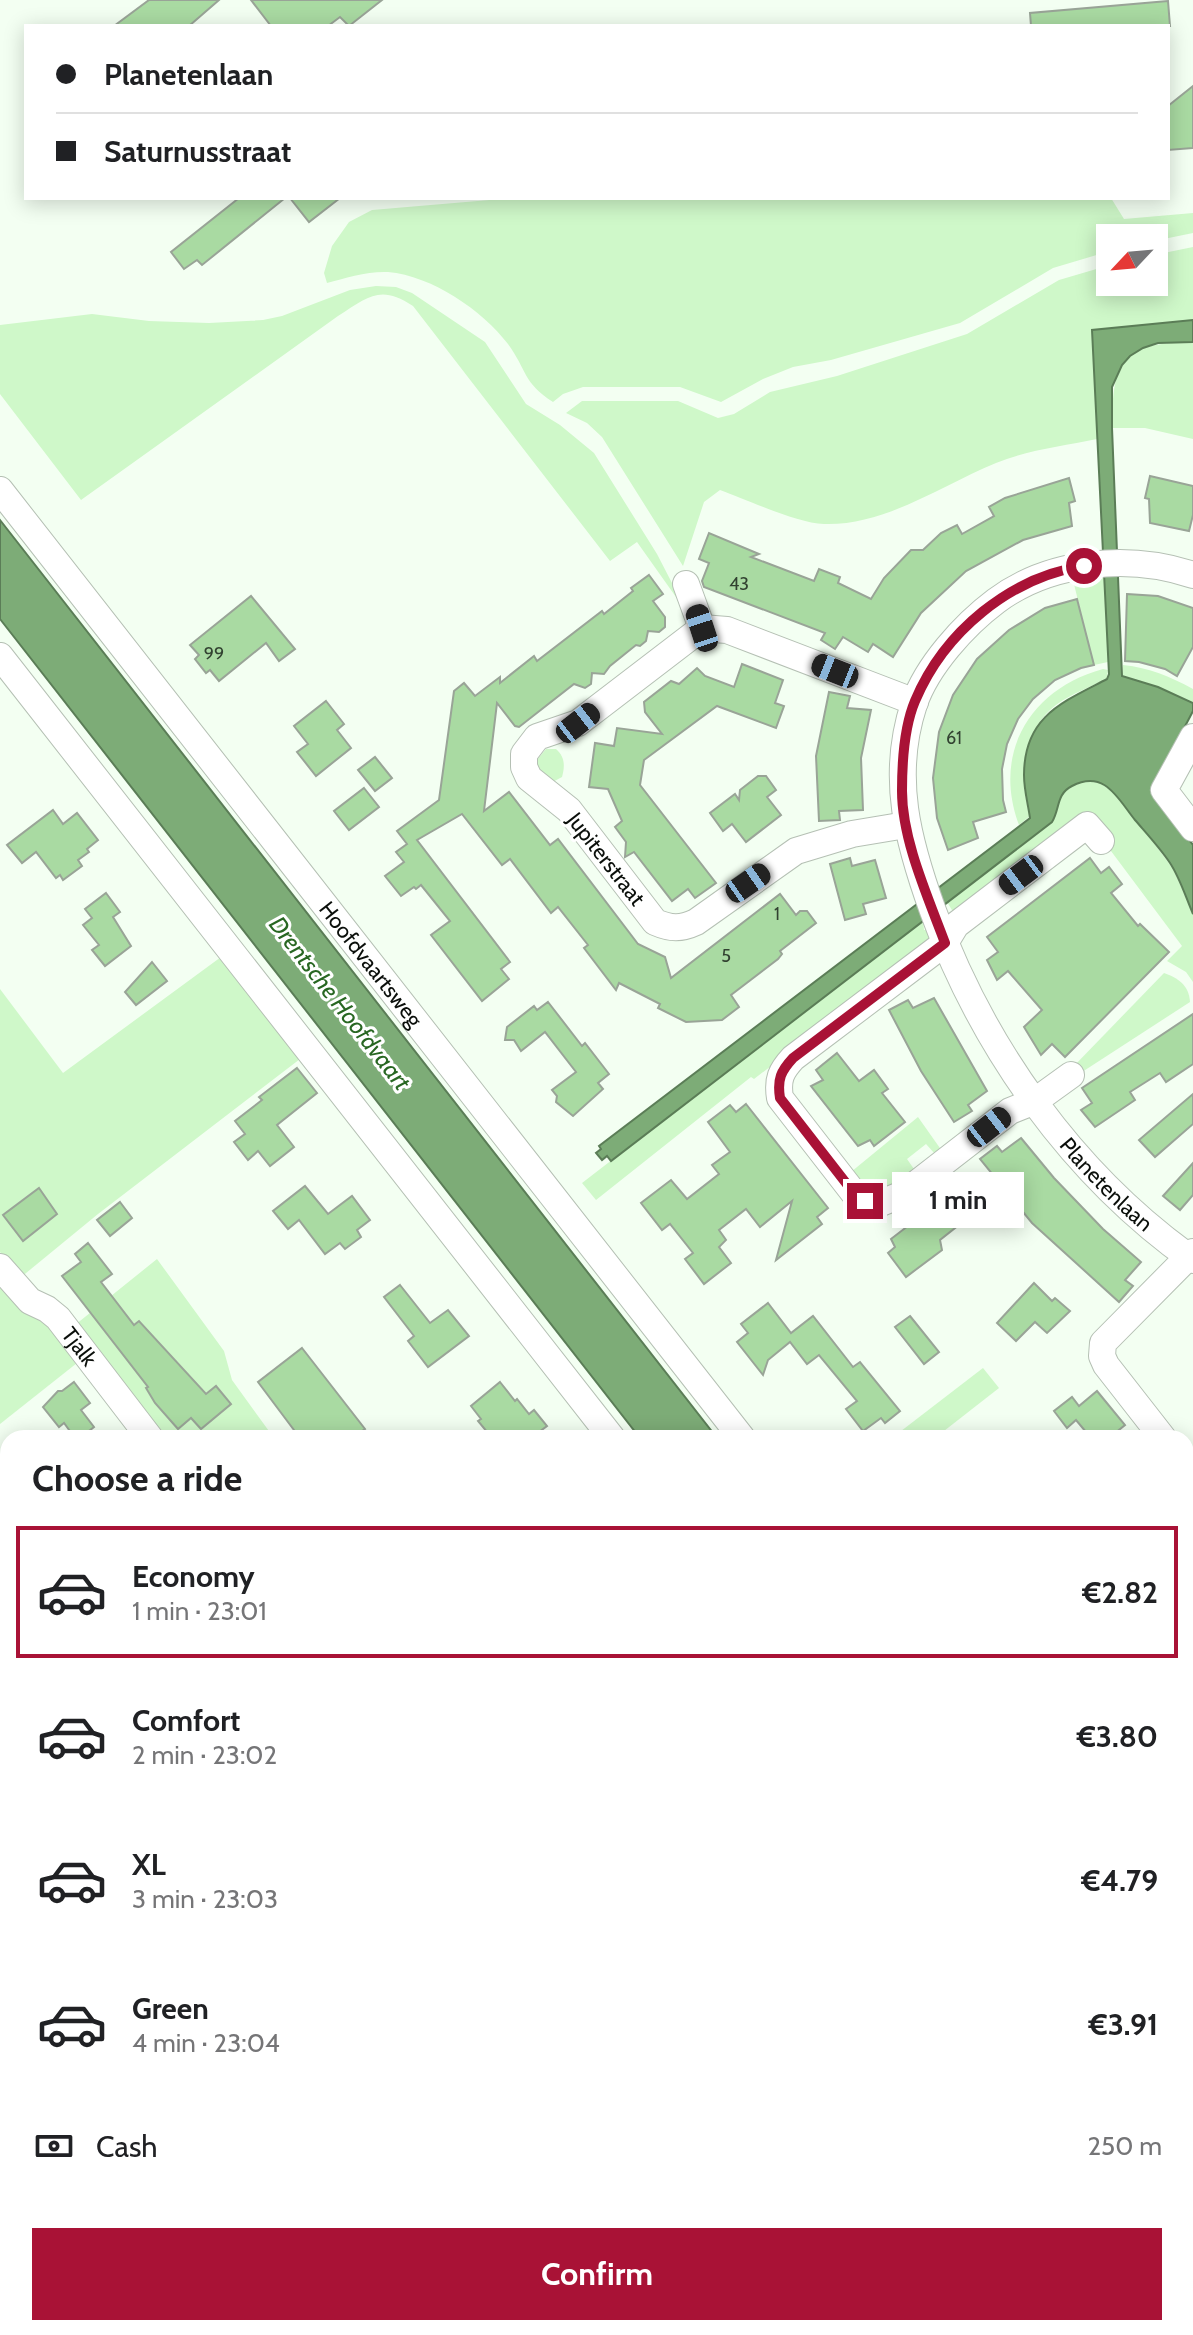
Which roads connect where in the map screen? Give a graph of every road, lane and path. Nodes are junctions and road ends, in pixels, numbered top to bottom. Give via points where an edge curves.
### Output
1 (0, 490) edge
2 (1193, 575) edge
3 (686, 584) dead end
4 (702, 628) junction
5 (0, 656) edge
6 (915, 702) junction
7 (1193, 737) edge
8 (906, 825) junction
9 (1193, 828) edge
10 (1101, 841) dead end
11 (941, 932) junction
12 (1071, 1075) dead end
13 (1035, 1101) junction
14 (1192, 1257) edge
15 (0, 1267) edge
16 (144, 1430) edge
17 (606, 1430) edge
18 (736, 1430) edge
19 (1157, 1430) edge

1 - 18 street, Hoofdvaartsweg
2 - 6 street, Planetenlaan via 1128,563 1071,568 1036,580 1001,597 952,642
3 - 4 street
4 - 6 street via 727,630
4 - 8 street, Jupiterstraat via 578,723 537,737 524,754 529,778 569,810 655,922 681,929 796,851
5 - 17 street
6 - 8 street, Planetenlaan via 904,763
7 - 9 street via 1164,790
8 - 11 street, Planetenlaan
10 - 11 street via 1087,825
11 - 13 street, Planetenlaan via 983,1022
11 - 13 street via 793,1058 781,1072 780,1098 853,1192 876,1205 903,1194 1010,1111
12 - 13 street
13 - 14 street, Planetenlaan via 1110,1189
14 - 19 street via 1103,1343 1106,1365
15 - 16 street, Tjalk via 30,1301 58,1318

